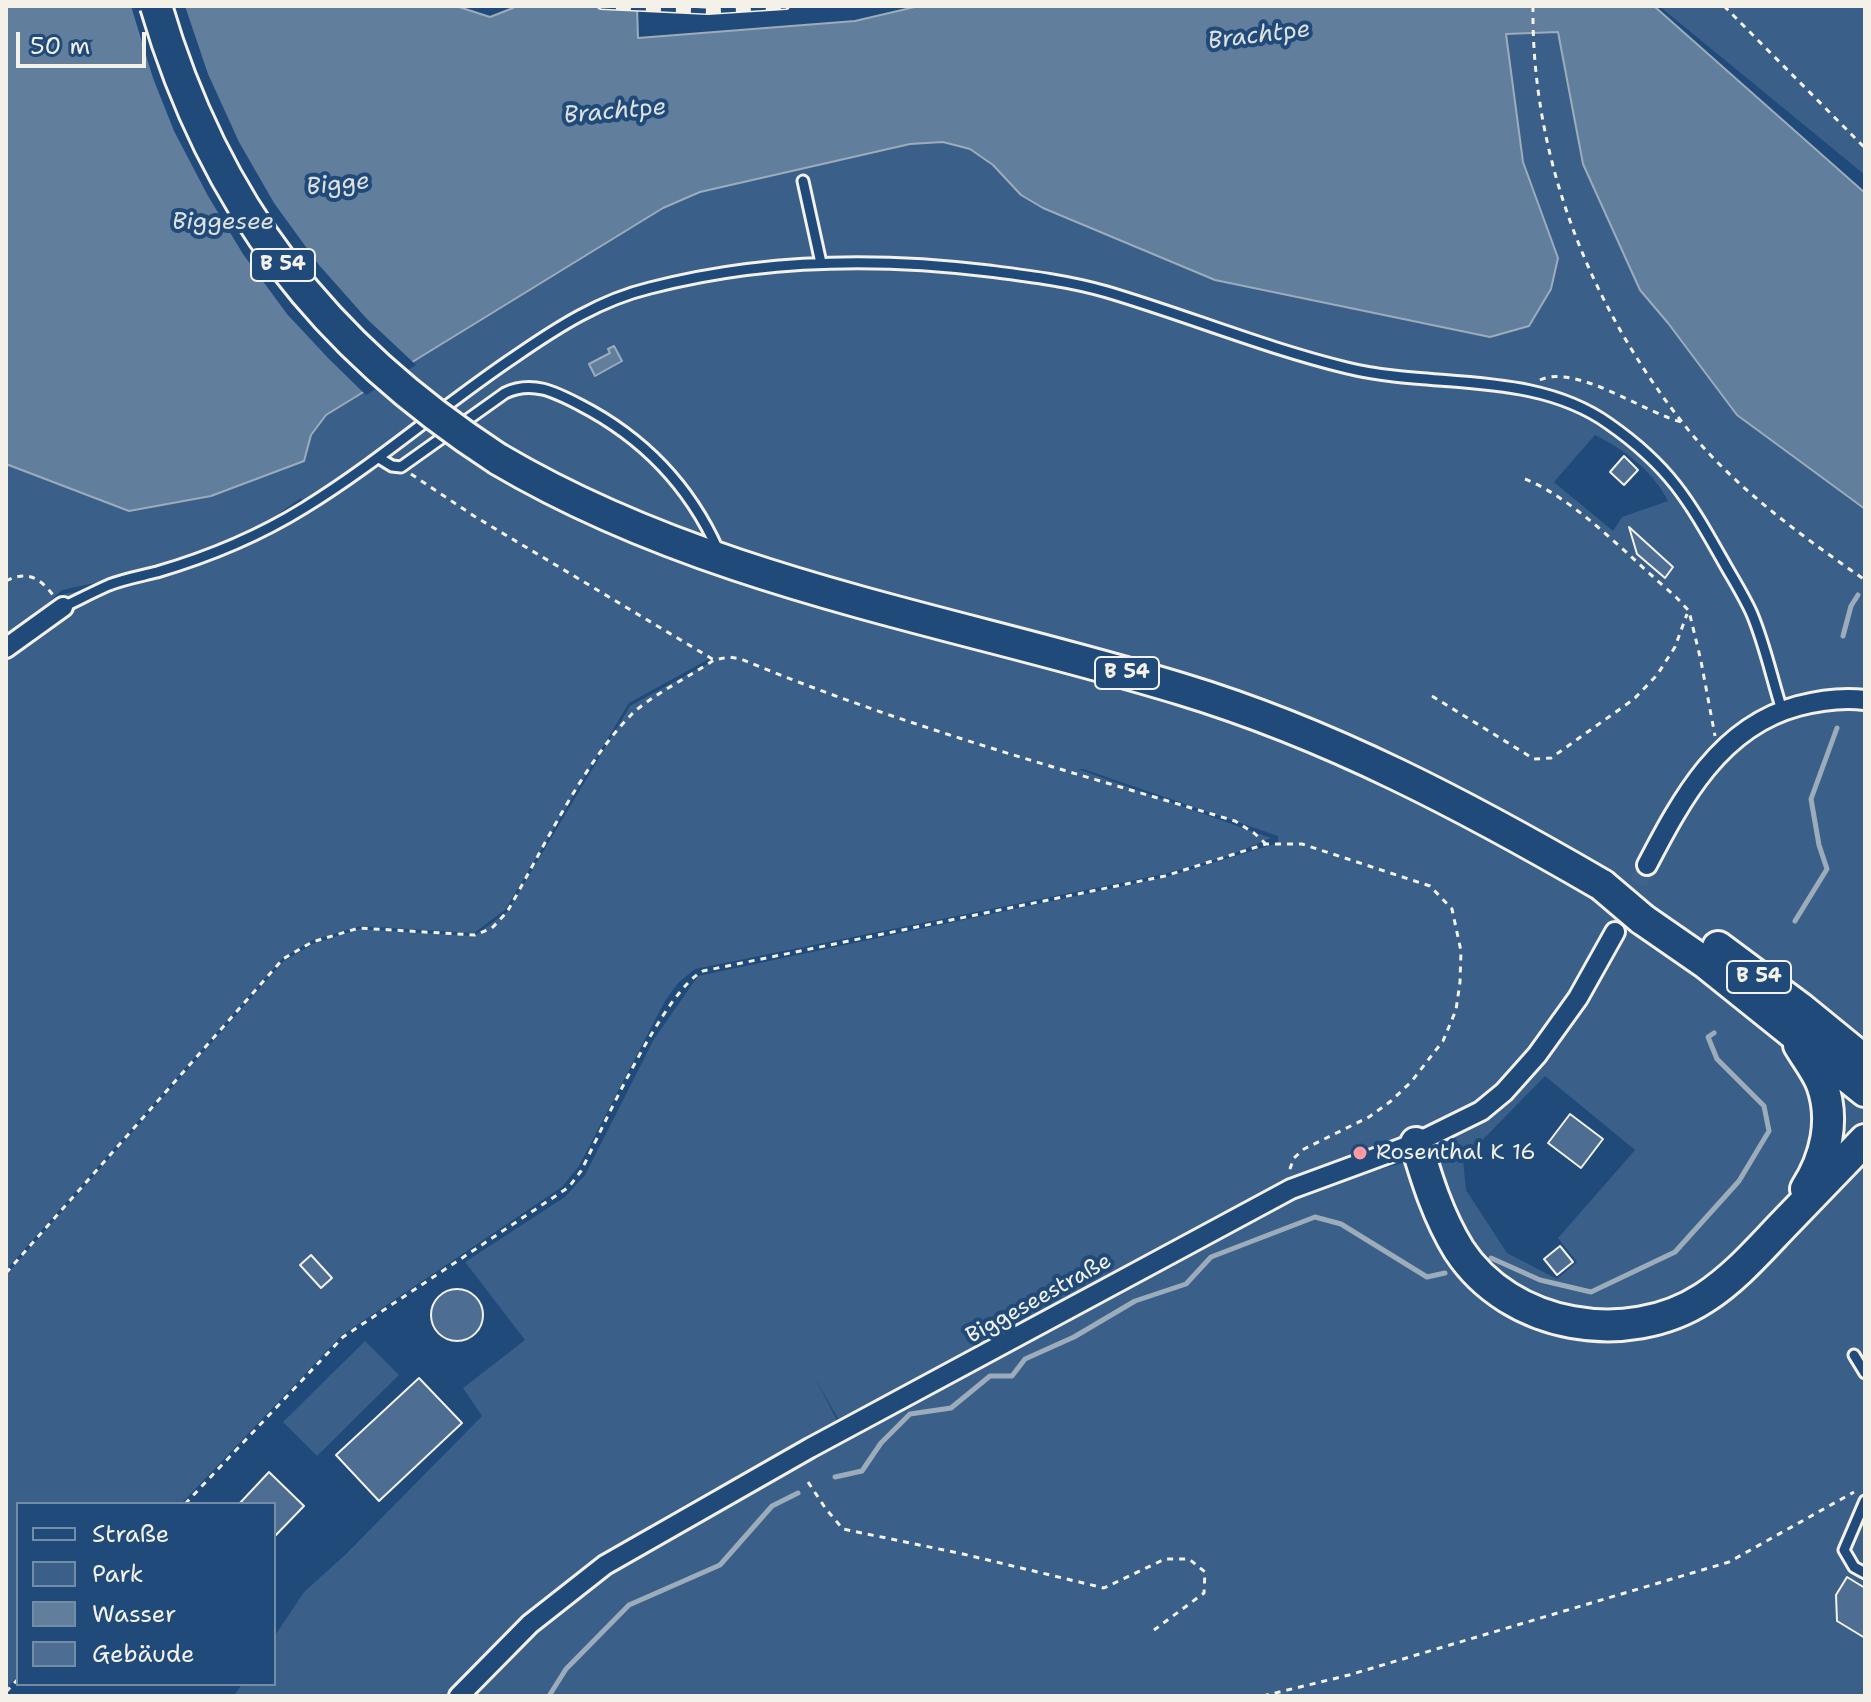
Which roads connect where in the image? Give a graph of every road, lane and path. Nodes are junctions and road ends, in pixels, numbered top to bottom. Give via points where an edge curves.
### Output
1 (156, 6) edge
2 (1533, 6) edge
3 (1724, 6) edge
4 (1865, 148) edge
5 (803, 181) dead end
6 (821, 263) junction
7 (1532, 391) junction
8 (1682, 422) junction
9 (379, 458) junction
10 (401, 467) junction
11 (1525, 479) dead end
12 (723, 562) junction
13 (1865, 580) edge
14 (6, 581) edge
15 (63, 607) junction
16 (1689, 611) junction
17 (6, 648) edge
18 (714, 660) junction
19 (1432, 696) dead end
20 (1865, 700) edge
21 (1782, 710) junction
22 (1720, 751) junction
23 (1266, 844) junction
24 (1647, 865) tunnel mouth
25 (1634, 917) junction
26 (1790, 1029) junction
27 (1865, 1061) edge
28 (1865, 1091) edge
29 (1865, 1140) edge
30 (1416, 1143) junction
31 (1291, 1189) junction
32 (1783, 1224) junction
33 (6, 1273) edge
34 (1854, 1355) dead end
35 (1865, 1373) edge
36 (808, 1482) dead end
37 (1865, 1486) edge
38 (1865, 1501) edge
39 (187, 1502) edge
40 (1865, 1573) edge
41 (1154, 1630) dead end
42 (459, 1696) edge
43 (1263, 1696) edge

1 - 12 main road, B 54, bridge via 199,128 239,202 274,254 372,364 425,409 498,459 568,498
2 - 8 path via 1538,89 1569,220 1619,327
3 - 4 path
5 - 6 lane
6 - 7 lane via 897,262 1029,276 1103,291 1348,368
6 - 9 lane via 701,277 646,288 603,304 468,388
7 - 8 path via 1548,376 1571,380 1601,387
7 - 21 lane via 1604,420 1672,477 1752,614
8 - 13 path via 1773,513
9 - 10 lane
9 - 15 lane via 255,535 113,583
10 - 12 lane via 505,393 537,387 613,422 662,464 706,523
10 - 18 path
11 - 16 path via 1567,504
12 - 25 main road, B 54, bridge via 1185,690 1264,718 1430,790 1513,833 1602,885
14 - 15 path via 26,575 41,580
15 - 17 street
16 - 19 path via 1657,675 1634,699 1551,758 1534,759
16 - 22 path
18 - 23 path via 741,659 949,735 1235,821
18 - 33 path via 634,712 612,738 507,912 492,928 475,935 359,928 312,942 283,959
20 - 21 street via 1826,698
21 - 22 street via 1746,729
22 - 24 street via 1671,818
23 - 31 path via 1302,844 1430,886 1452,909 1461,951 1456,1010 1443,1041 1391,1101 1294,1158 1288,1168
23 - 39 path via 1165,876 696,975 664,1015 569,1187 343,1337
25 - 26 main road, B 54 via 1707,964
25 - 27 main road, B 54 via 1726,952
25 - 30 street, Biggeseestraße via 1537,1055 1504,1092 1481,1111
26 - 28 main road, B 54
26 - 32 main road via 1821,1083 1829,1113 1820,1164
29 - 32 main road
30 - 31 street, Biggeseestraße
30 - 32 main road via 1431,1198 1460,1252 1496,1288 1532,1310 1570,1324 1639,1324 1672,1315 1728,1280
31 - 42 street, Biggeseestraße via 810,1448 605,1565 530,1624
34 - 35 lane
36 - 41 path via 843,1529 1104,1588 1165,1559 1189,1559 1205,1572 1204,1593
37 - 43 path via 1729,1562
38 - 40 lane via 1844,1550 1854,1567

